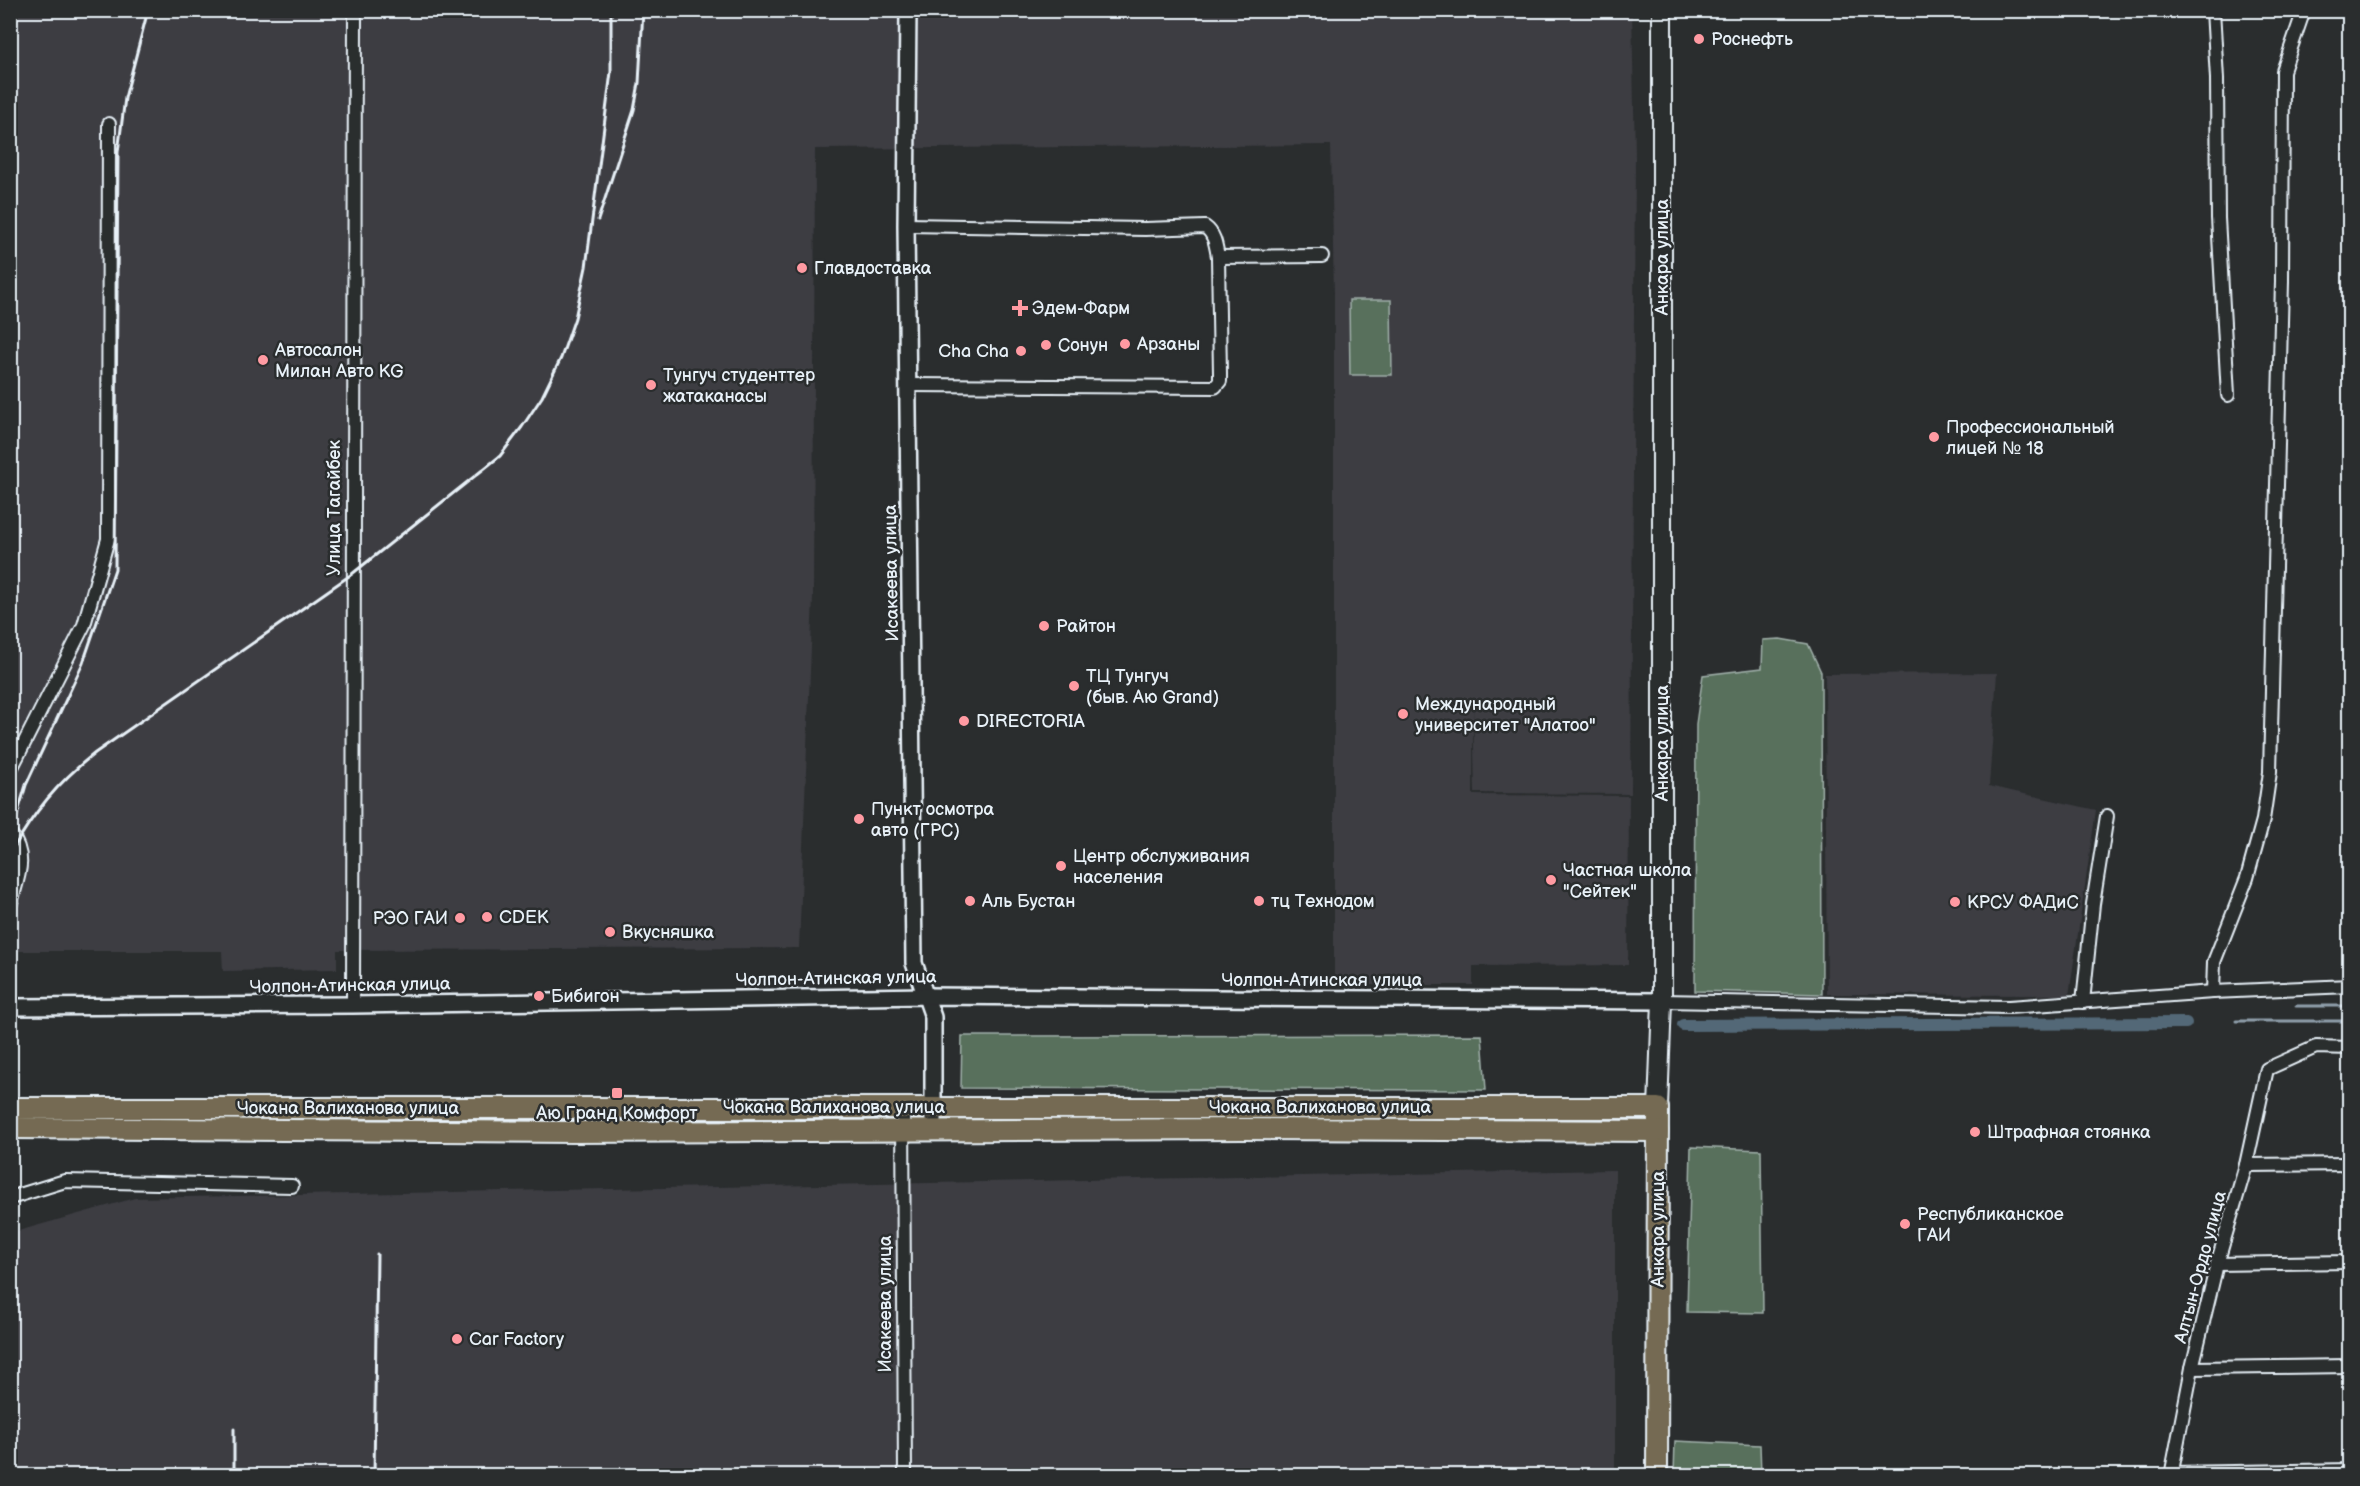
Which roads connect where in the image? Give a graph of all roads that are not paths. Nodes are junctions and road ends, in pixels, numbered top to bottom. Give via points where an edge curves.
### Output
1 (355, 10) edge
2 (908, 10) edge
3 (1662, 10) edge
4 (2213, 10) edge
5 (2304, 10) edge
6 (109, 124) dead end
7 (906, 225) junction
8 (1322, 256) dead end
9 (1218, 257) junction
10 (908, 385) junction
11 (2228, 394) dead end
12 (10, 771) edge
13 (2107, 816) dead end
14 (10, 833) edge
15 (10, 906) edge
16 (2349, 986) edge
17 (2219, 992) junction
18 (926, 996) junction
19 (1662, 1001) junction
20 (2083, 1002) junction
21 (353, 1005) junction
22 (10, 1007) edge
23 (2349, 1048) edge
24 (903, 1107) junction
25 (933, 1107) junction
26 (1244, 1107) junction
27 (10, 1108) edge
28 (575, 1108) junction
29 (1658, 1108) junction
30 (10, 1128) edge
31 (1244, 1129) junction
32 (1658, 1131) junction
33 (574, 1132) junction
34 (903, 1132) junction
35 (933, 1132) junction
36 (2349, 1164) edge
37 (2246, 1165) junction
38 (292, 1186) dead end
39 (10, 1198) edge
40 (2349, 1262) edge
41 (2217, 1264) junction
42 (2349, 1366) edge
43 (2192, 1368) junction
44 (2349, 1470) edge
45 (2172, 1474) edge
46 (905, 1476) edge
47 (1657, 1476) edge

1 - 21 street, Улица Тагайбек
2 - 7 street, Исакеева улица
3 - 19 main road, Анкара улица
4 - 11 street via 2218,218
5 - 17 street via 2283,70 2270,772 2263,820 2247,878 2214,962
6 - 12 street via 108,539 84,625
7 - 9 street via 1205,227 1211,231
7 - 10 street, Исакеева улица
8 - 9 street
9 - 10 street via 1220,381 1215,387
10 - 18 street, Исакеева улица via 915,963
13 - 20 street
14 - 15 street via 22,856
16 - 17 street
17 - 20 street
18 - 19 street, Чолпон-Атинская улица
18 - 21 street, Чолпон-Атинская улица
18 - 25 street, Исакеева улица via 934,1024
19 - 20 street via 2009,1007
19 - 29 main road, Анкара улица
21 - 22 street, Чолпон-Атинская улица
23 - 37 street, Алтын-Ордо улица via 2316,1047 2267,1069
24 - 25 main road, Чокана Валиханова улица
24 - 28 main road, Чокана Валиханова улица
24 - 34 street, Исакеева улица
25 - 26 main road, Чокана Валиханова улица
25 - 35 street, Исакеева улица
26 - 29 main road, Чокана Валиханова улица
26 - 31 main road
27 - 28 main road, Чокана Валиханова улица
28 - 33 main road
29 - 32 main road, Анкара улица
30 - 33 main road, Чокана Валиханова улица
31 - 32 main road, Чокана Валиханова улица
31 - 35 main road, Чокана Валиханова улица
32 - 47 main road, Анкара улица
33 - 34 main road, Чокана Валиханова улица
34 - 35 main road, Чокана Валиханова улица
34 - 46 street, Исакеева улица
36 - 37 street
37 - 41 street, Алтын-Ордо улица
38 - 39 street via 65,1181
40 - 41 street
41 - 43 street, Алтын-Ордо улица
42 - 43 street
43 - 45 street, Алтын-Ордо улица
44 - 45 street

